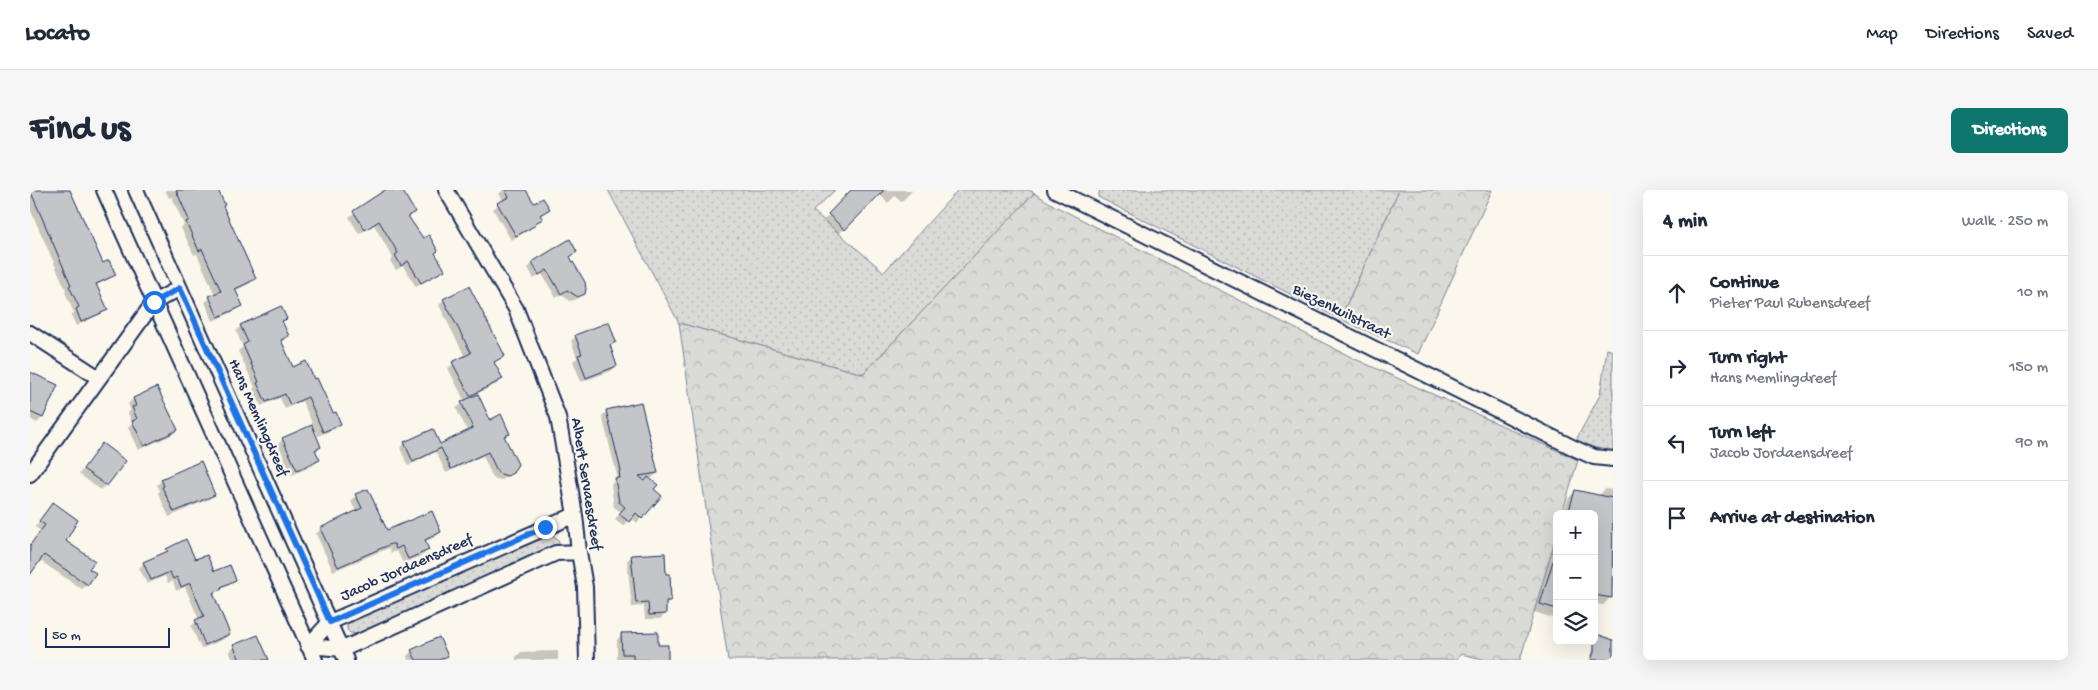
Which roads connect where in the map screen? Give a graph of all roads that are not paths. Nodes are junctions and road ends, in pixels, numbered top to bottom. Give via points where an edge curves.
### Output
1 (104, 190) edge
2 (136, 190) edge
3 (446, 190) edge
4 (1055, 190) edge
5 (180, 288) junction
6 (154, 302) junction
7 (30, 333) edge
8 (99, 378) junction
9 (1613, 459) edge
10 (30, 474) edge
11 (575, 515) junction
12 (578, 552) junction
13 (330, 622) junction
14 (308, 646) junction
15 (344, 655) edge
16 (315, 660) edge
17 (588, 660) edge

1 - 6 street
2 - 5 street, Hans Memlingdreef
3 - 11 street, Albert Servaesdreef via 516,309 558,417
4 - 9 street, Biezenkuilstraat via 1576,449 1594,457
5 - 6 street
5 - 13 street, Hans Memlingdreef
6 - 8 street
6 - 14 street
7 - 8 street
8 - 10 street
11 - 12 street, Albert Servaesdreef
11 - 13 street, Jacob Jordaensdreef
12 - 15 street via 556,553
12 - 17 street, Albert Servaesdreef via 585,587
13 - 14 street, Jacob Jordaensdreef
13 - 15 street, Hans Memlingdreef
14 - 15 street
14 - 16 street

